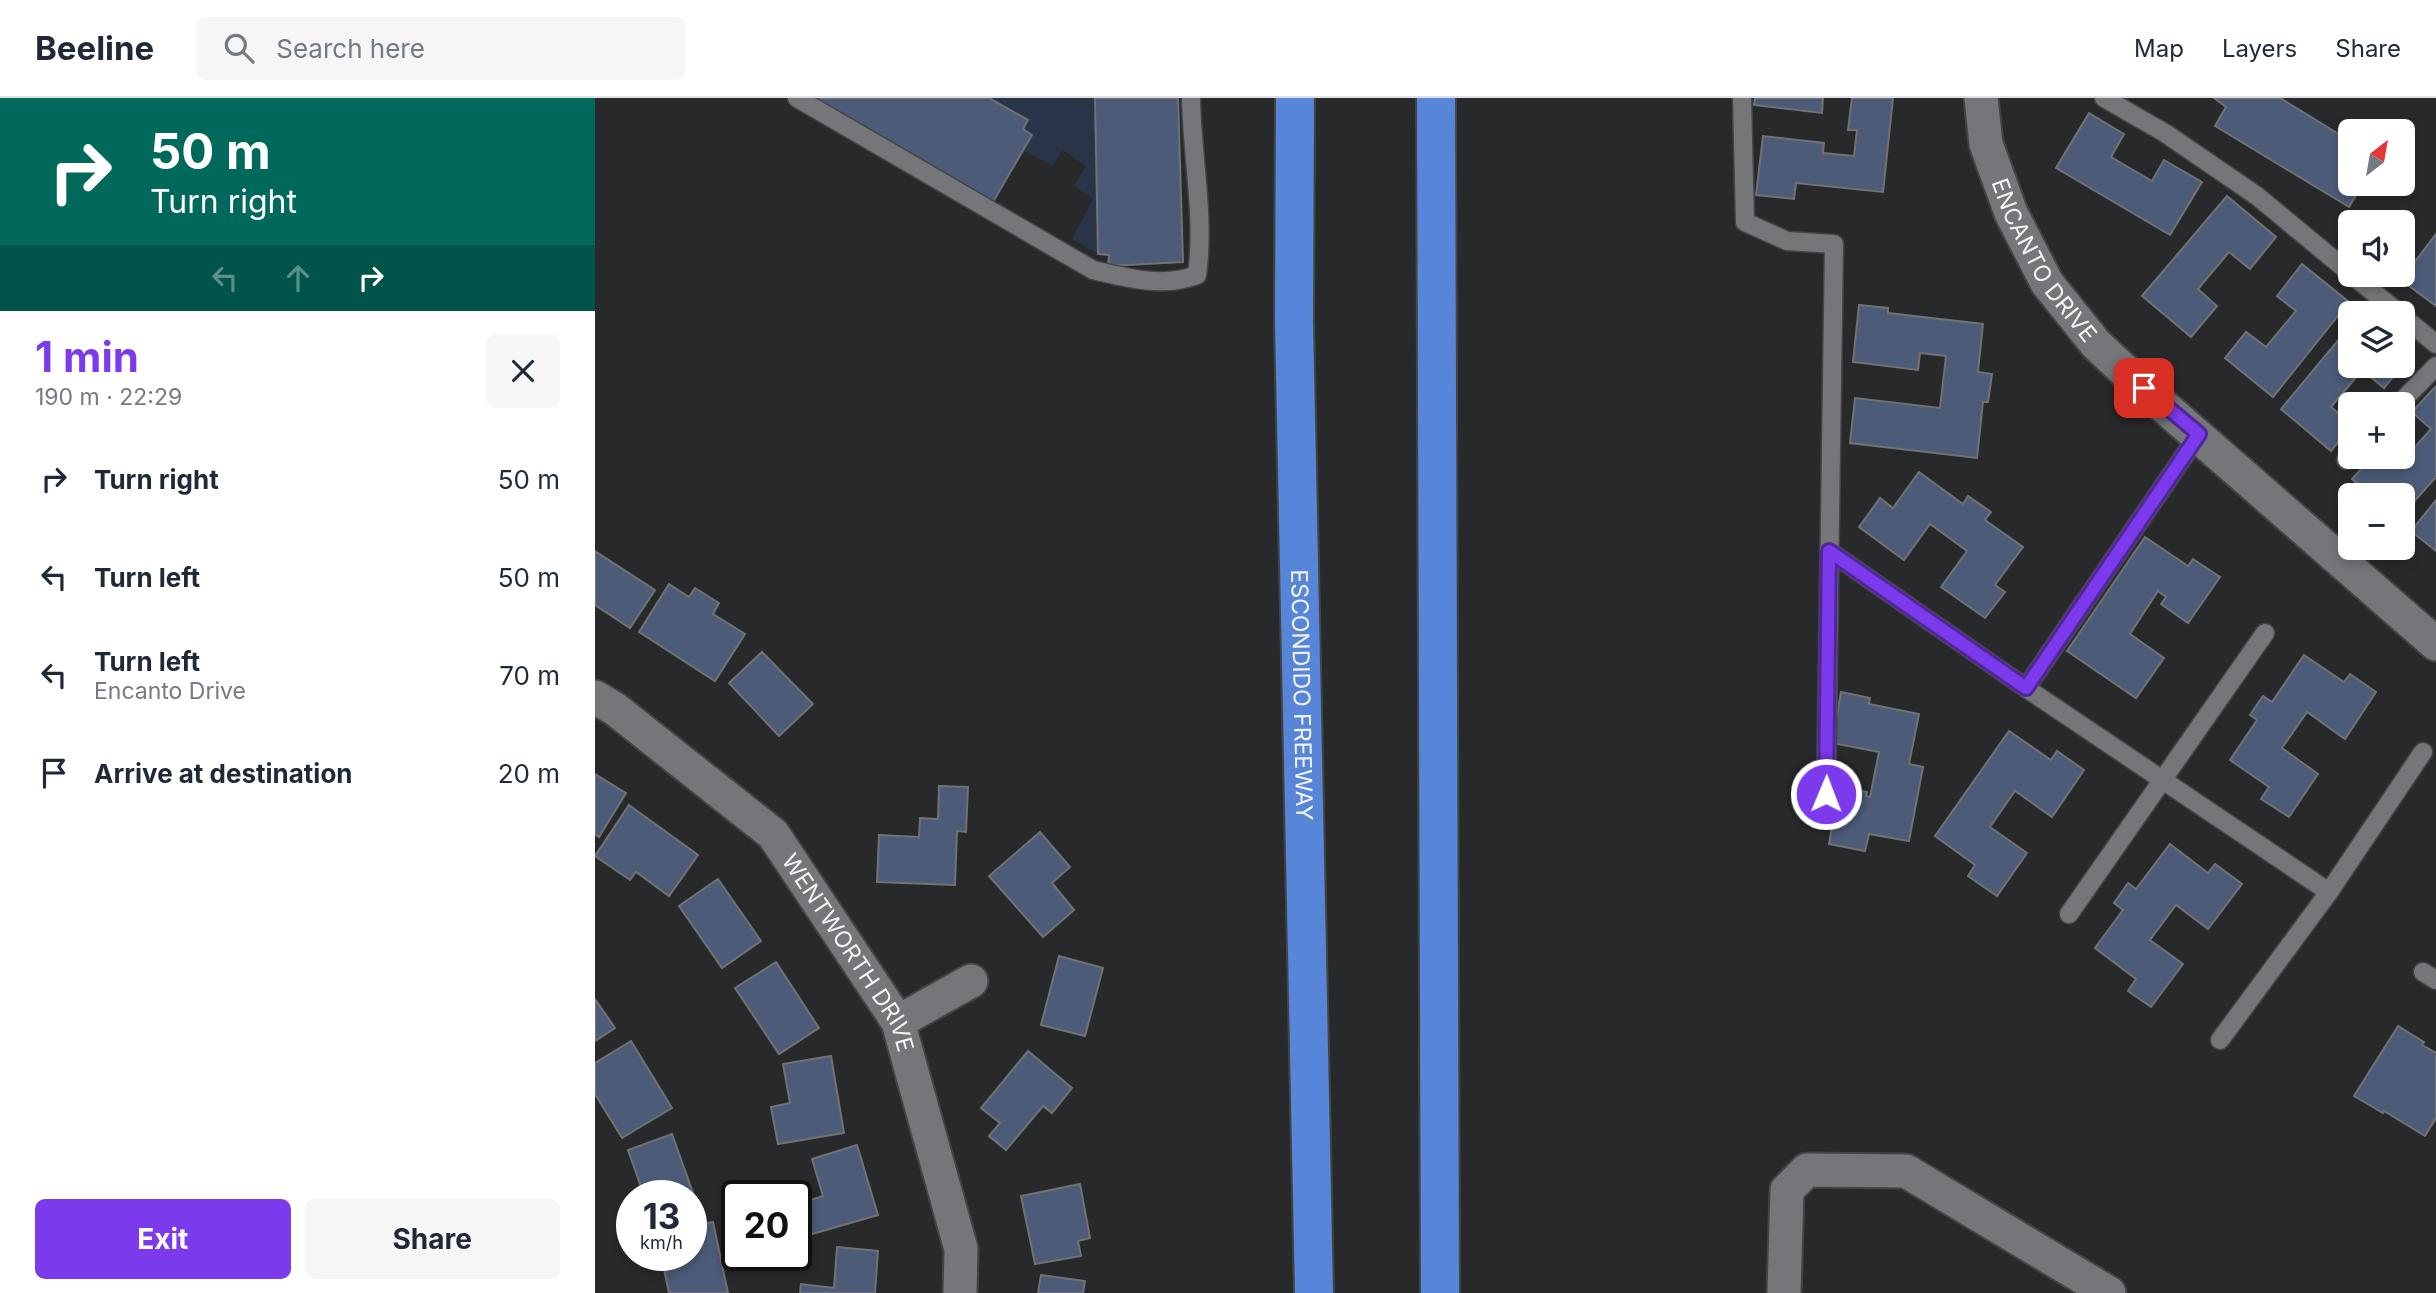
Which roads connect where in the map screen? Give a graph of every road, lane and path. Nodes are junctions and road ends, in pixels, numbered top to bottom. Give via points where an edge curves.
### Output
1 (797, 98) edge
2 (1191, 98) edge
3 (1295, 98) edge
4 (1436, 98) edge
5 (1742, 98) edge
6 (1981, 98) edge
7 (2105, 98) edge
8 (2338, 263) edge
9 (2367, 287) edge
10 (2384, 301) edge
11 (2415, 327) edge
12 (2436, 344) edge
13 (2436, 366) edge
14 (2411, 392) edge
15 (2199, 434) junction
16 (1829, 551) junction
17 (2266, 633) dead end
18 (2436, 644) edge
19 (2026, 688) junction
20 (595, 697) edge
21 (2423, 752) dead end
22 (2165, 779) junction
23 (1826, 794) dead end
24 (2329, 892) junction
25 (2070, 914) dead end
26 (971, 981) dead end
27 (898, 1022) junction
28 (2220, 1040) dead end
29 (960, 1293) edge
30 (1314, 1293) edge
31 (1440, 1293) edge
32 (1784, 1293) edge
33 (2109, 1293) edge

1 - 2 lane via 1093,270 1142,281 1178,282 1197,275 1200,249
3 - 30 highway, ESCONDIDO FREEWAY via 1294,322
4 - 31 highway
5 - 16 lane via 1745,222 1787,241 1834,244
6 - 15 street, ENCANTO DRIVE via 1986,144 2011,213 2047,283 2097,344
7 - 8 lane via 2257,196
9 - 10 lane
11 - 12 lane
13 - 14 lane
15 - 18 street, ENCANTO DRIVE
15 - 19 lane
16 - 19 lane
16 - 23 lane
17 - 22 lane
19 - 22 lane
20 - 27 street, WENTWORTH DRIVE via 773,834
21 - 24 lane
22 - 24 lane
22 - 25 lane
24 - 28 lane
26 - 27 street
27 - 29 street, WENTWORTH DRIVE via 961,1249
32 - 33 street via 1787,1190 1807,1170 1906,1171

